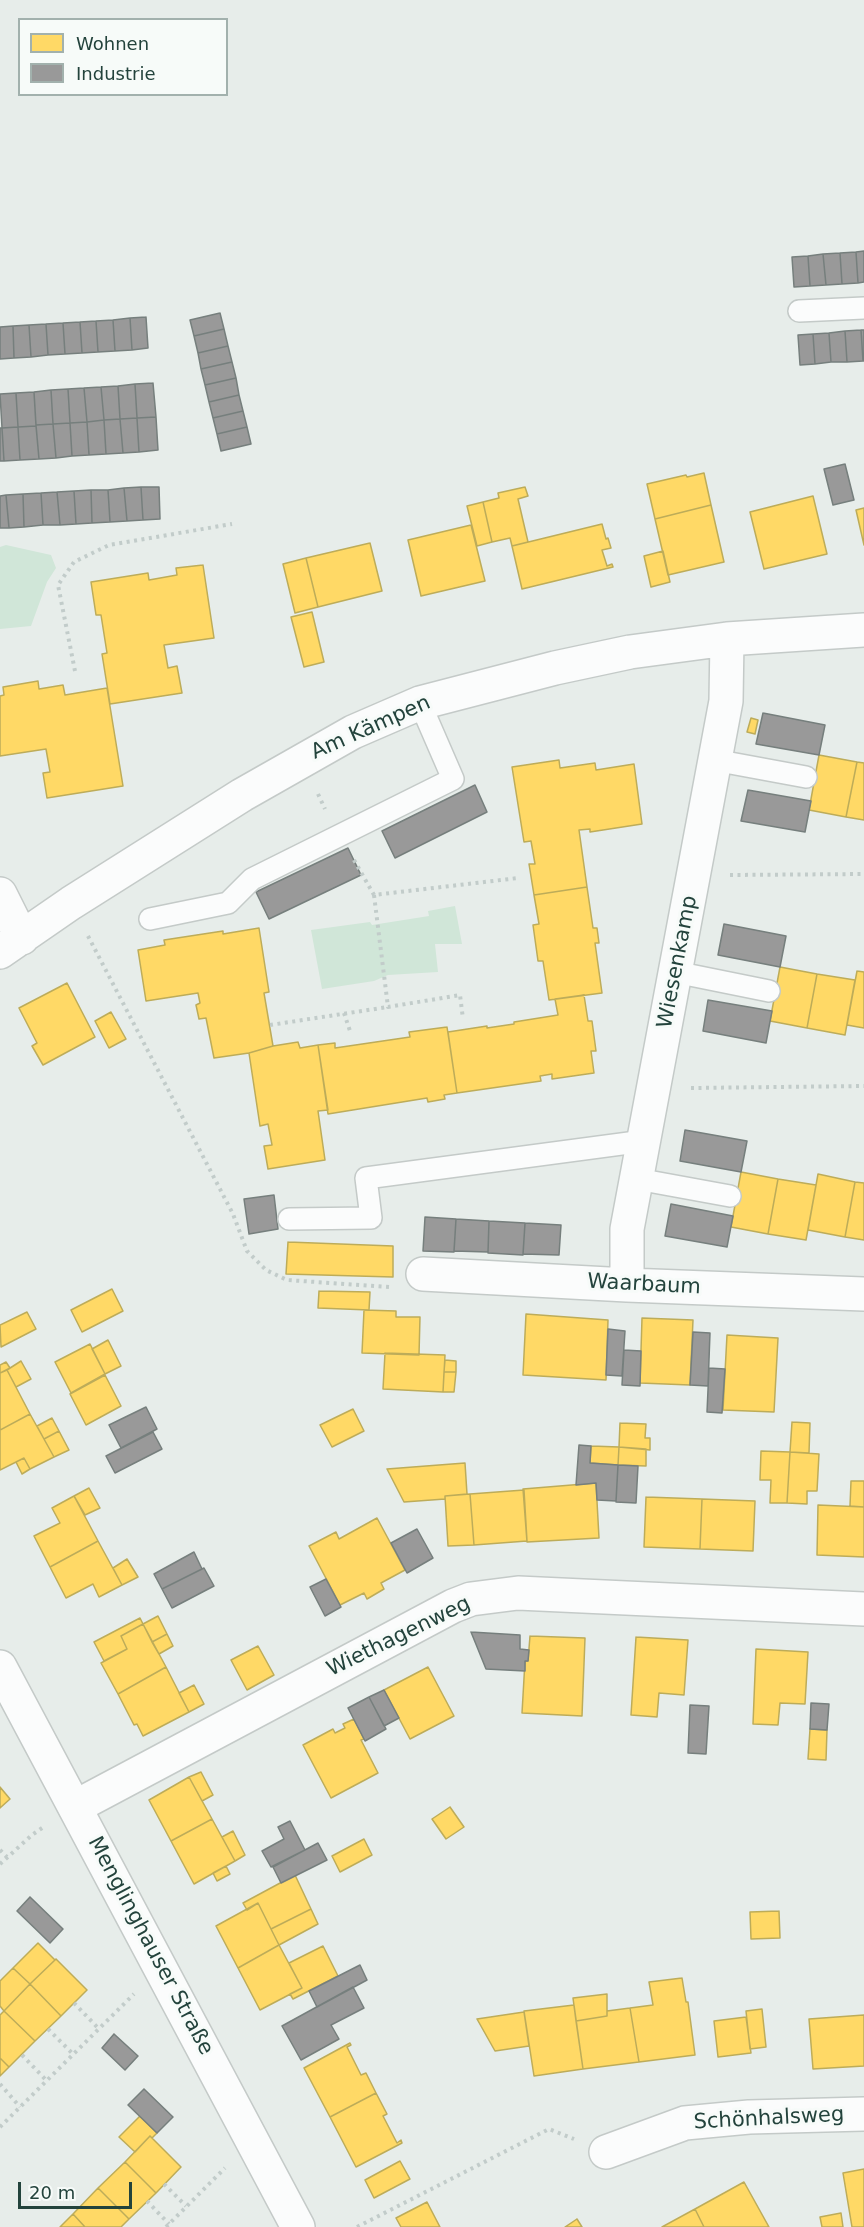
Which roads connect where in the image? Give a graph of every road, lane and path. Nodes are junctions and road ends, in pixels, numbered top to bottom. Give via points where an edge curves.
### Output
1 (864, 308) edge
2 (799, 311) dead end
3 (232, 524) dead end
4 (864, 630) edge
5 (727, 639) junction
6 (75, 671) dead end
7 (420, 703) junction
8 (714, 760) junction
9 (300, 761) junction
10 (806, 777) dead end
11 (339, 835) junction
12 (864, 873) edge
13 (694, 876) junction
14 (518, 878) dead end
15 (0, 894) edge
16 (374, 895) junction
17 (71, 903) junction
18 (150, 919) dead end
19 (11, 945) edge
20 (675, 972) junction
21 (769, 990) dead end
22 (388, 1007) junction
23 (344, 1013) junction
24 (463, 1019) dead end
25 (270, 1025) dead end
26 (351, 1034) dead end
27 (864, 1086) edge
28 (655, 1088) junction
29 (644, 1141) junction
30 (637, 1179) junction
31 (730, 1196) dead end
32 (289, 1219) dead end
33 (423, 1274) joint
34 (627, 1285) junction
35 (864, 1294) edge
36 (864, 1609) edge
37 (0, 1667) edge
38 (75, 1808) junction
39 (32, 1835) dead end
40 (0, 1850) edge
41 (7, 1857) junction
42 (0, 1864) edge
43 (74, 2003) dead end
44 (119, 2009) dead end
45 (48, 2029) dead end
46 (99, 2029) junction
47 (73, 2054) junction
48 (22, 2055) dead end
49 (46, 2080) junction
50 (0, 2085) edge
51 (20, 2107) junction
52 (864, 2114) edge
53 (0, 2127) edge
54 (253, 2140) junction
55 (606, 2152) joint
56 (164, 2184) dead end
57 (147, 2201) dead end
58 (186, 2206) junction
59 (167, 2225) edge
60 (298, 2227) edge
61 (357, 2227) edge

1 - 2 lane
3 - 6 path via 109,545 74,562 58,585
4 - 5 street, Am Kämpen
5 - 7 street, Am Kämpen via 566,665
5 - 8 street, Wiesenkamp via 726,701
7 - 9 street, Am Kämpen via 353,732
7 - 11 lane via 453,779
8 - 10 lane
8 - 13 street, Wiesenkamp
9 - 11 path
9 - 17 street, Am Kämpen
11 - 16 path
11 - 18 lane via 252,879 228,903
12 - 13 path
13 - 20 street, Wiesenkamp
14 - 16 path
15 - 19 street
16 - 22 path
17 - 19 street, Am Kämpen
17 - 33 path via 233,1214 247,1251 266,1270 287,1280 423,1289
20 - 21 lane
20 - 28 street, Wiesenkamp
22 - 23 path
22 - 24 path via 460,994
23 - 25 path
23 - 26 path
27 - 28 path
28 - 29 street, Wiesenkamp
29 - 30 street, Wiesenkamp
29 - 32 lane via 366,1178 371,1218
30 - 31 lane
30 - 34 street, Wiesenkamp via 627,1228
33 - 34 street, Waarbaum
34 - 35 street, Waarbaum
36 - 38 street, Wiethagenweg via 518,1593 471,1599
37 - 38 street, Menglinghauser Straße
38 - 54 street, Menglinghauser Straße
39 - 41 path
40 - 41 path
41 - 42 path
43 - 46 path
44 - 46 path
45 - 47 path
46 - 47 path
47 - 49 path
48 - 49 path
49 - 51 path
50 - 51 path
51 - 53 path
52 - 55 street, Schönhalsweg via 685,2123
54 - 58 path
54 - 60 street, Menglinghauser Straße
55 - 61 path via 549,2129
56 - 58 path
57 - 59 path
58 - 59 path

